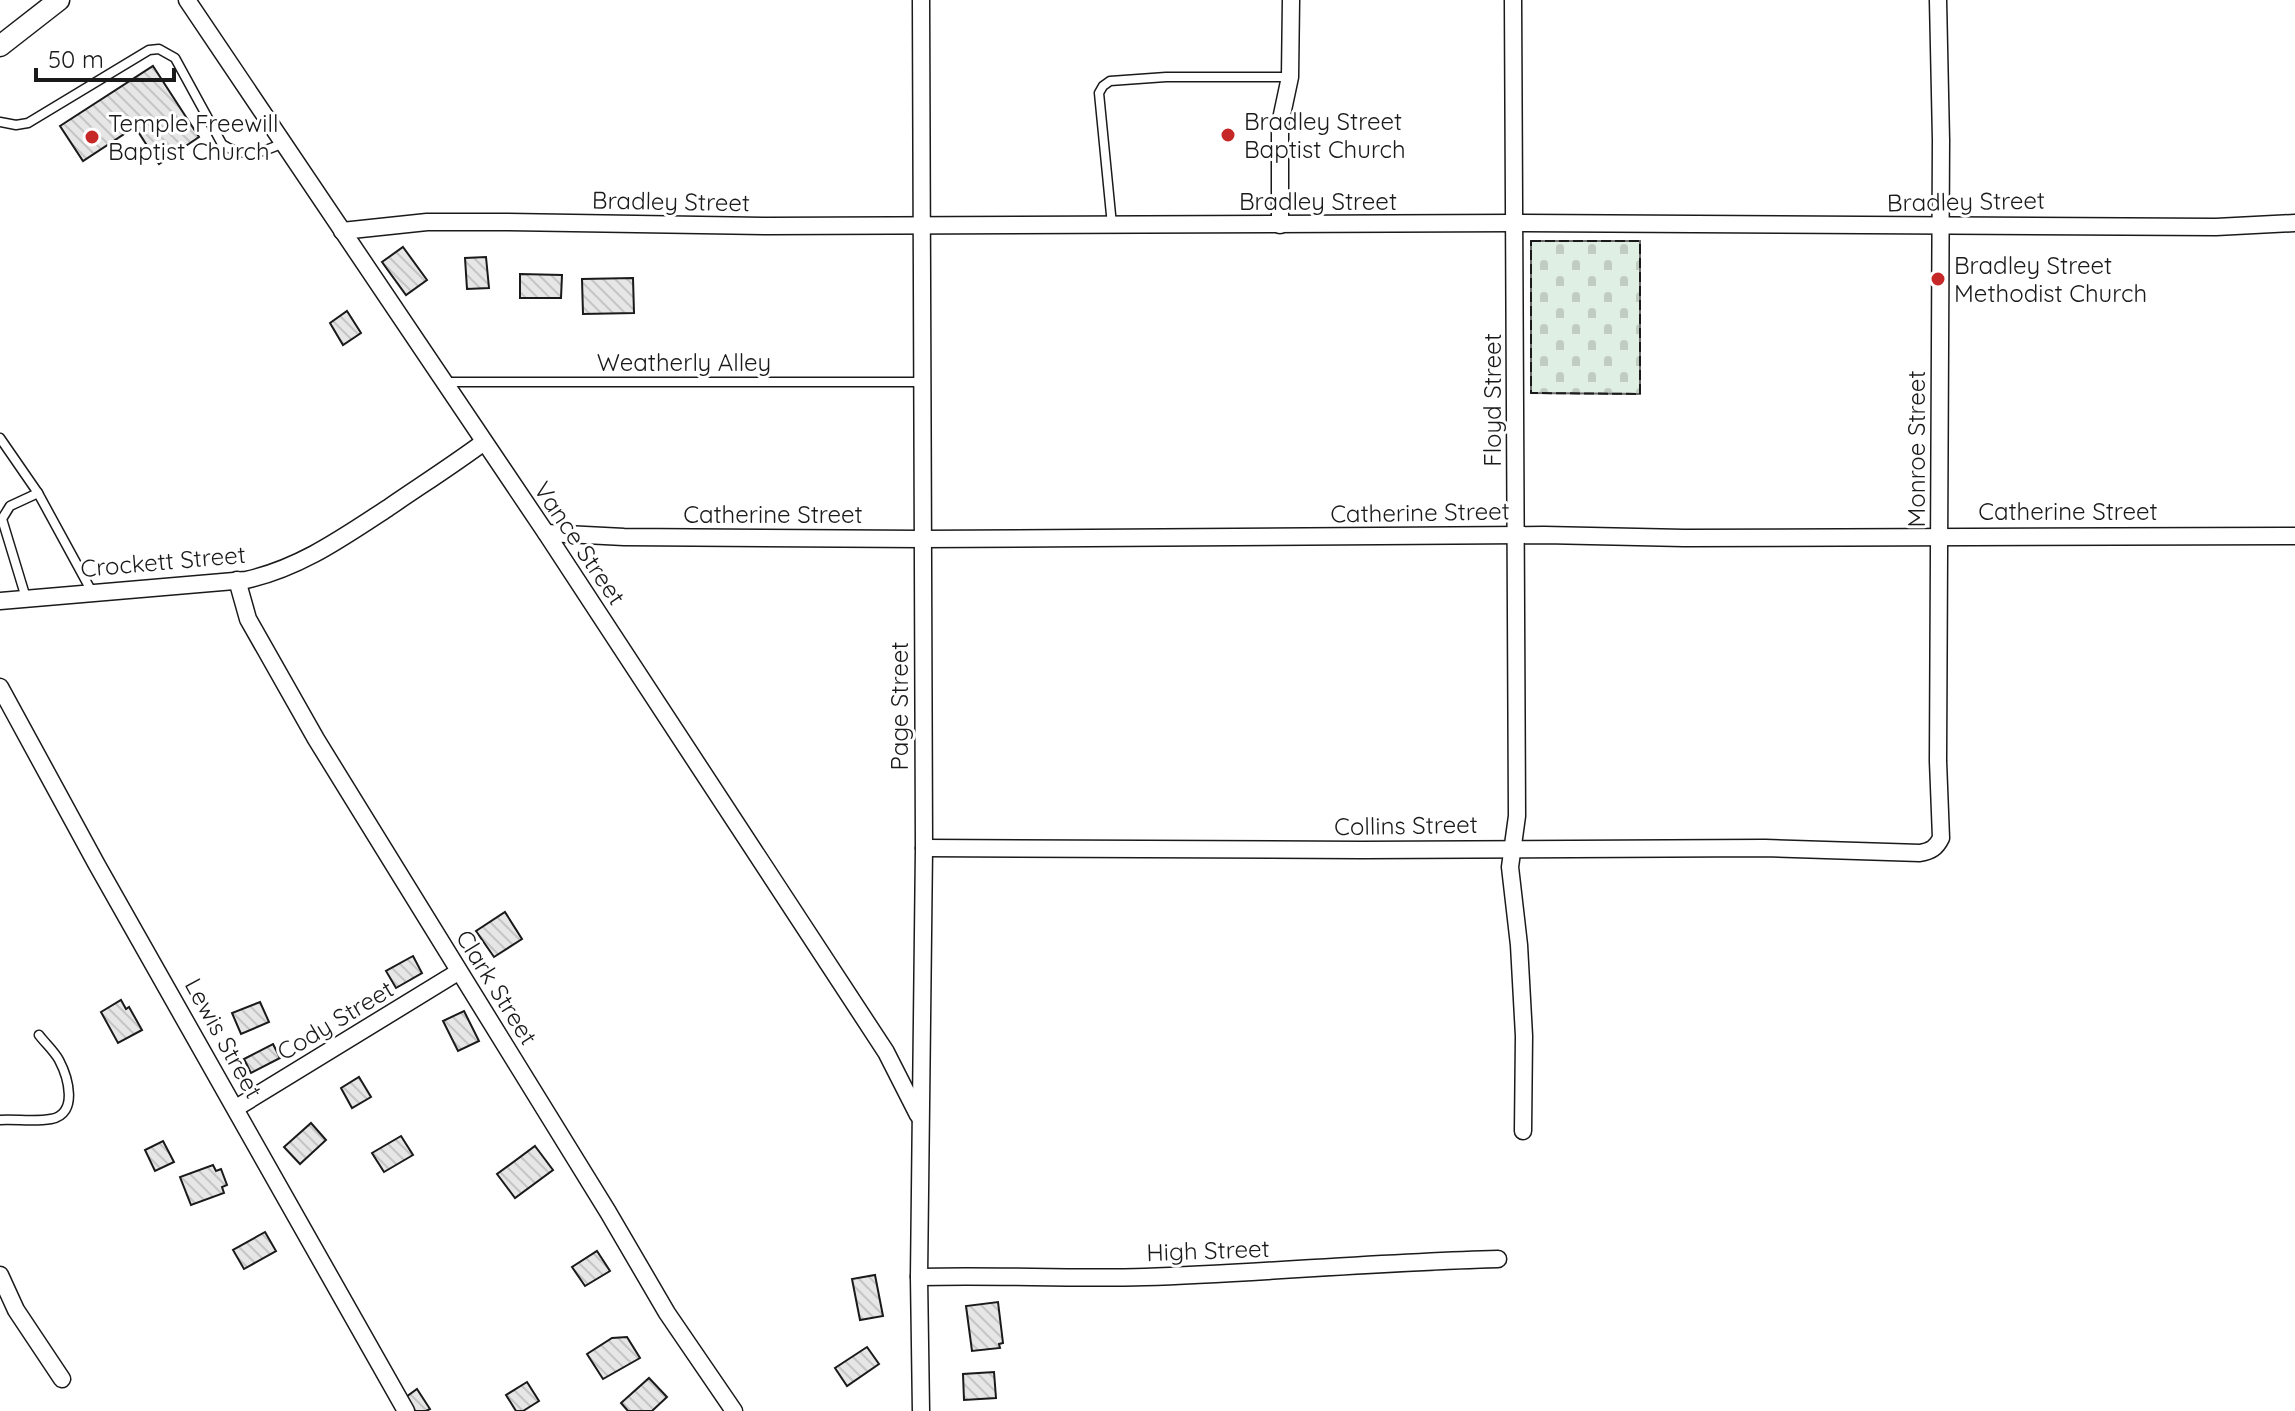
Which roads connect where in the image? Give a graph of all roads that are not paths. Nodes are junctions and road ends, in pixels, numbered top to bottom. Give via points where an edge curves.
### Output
1 (59, 0) edge
2 (187, 0) edge
3 (921, 0) edge
4 (1291, 0) edge
5 (1513, 0) edge
6 (1938, 0) edge
7 (0, 46) edge
8 (1290, 77) junction
9 (0, 122) edge
10 (284, 142) junction
11 (1514, 223) junction
12 (2295, 223) edge
13 (923, 225) junction
14 (1112, 225) junction
15 (1280, 225) junction
16 (1939, 225) junction
17 (342, 231) junction
18 (445, 382) junction
19 (923, 382) junction
20 (0, 438) edge
21 (484, 442) junction
22 (38, 493) junction
23 (546, 533) junction
24 (1517, 535) junction
25 (1940, 536) junction
26 (2295, 536) edge
27 (922, 539) junction
28 (237, 580) junction
29 (92, 592) junction
30 (26, 598) junction
31 (0, 601) edge
32 (0, 689) edge
33 (924, 848) junction
34 (1513, 848) junction
35 (1888, 852) joint
36 (458, 972) junction
37 (39, 1035) dead end
38 (236, 1108) junction
39 (0, 1120) edge
40 (921, 1120) junction
41 (1523, 1131) dead end
42 (1498, 1259) dead end
43 (0, 1275) edge
44 (919, 1277) junction
45 (62, 1379) dead end
46 (918, 1410) edge
47 (406, 1411) edge
48 (734, 1411) edge

1 - 7 street
2 - 10 street, Vance Street
3 - 13 street, Page Street
4 - 8 street
5 - 11 street, Floyd Street
6 - 16 street, Monroe Street
8 - 14 lane via 1166,77 1103,86 1099,93
8 - 15 street via 1280,124
9 - 10 lane via 28,123 149,50 159,49 175,58 222,144 246,155
10 - 17 street, Vance Street
11 - 15 street, Bradley Street
11 - 16 street, Bradley Street
11 - 24 street, Floyd Street
12 - 16 street, Bradley Street
13 - 14 street, Bradley Street
13 - 17 street, Bradley Street via 427,222
13 - 19 street, Page Street
14 - 15 street, Bradley Street
16 - 25 street, Monroe Street
17 - 18 street, Vance Street
18 - 19 lane, Weatherly Alley
18 - 21 street, Vance Street
19 - 27 street, Page Street
20 - 22 lane
21 - 23 street, Vance Street
21 - 28 street, Crockett Street via 332,545 296,565
22 - 29 lane
22 - 30 lane via 10,506 2,519
23 - 27 street, Catherine Street
23 - 40 street, Vance Street via 886,1052
24 - 25 street, Catherine Street
24 - 27 street, Catherine Street
24 - 34 street, Floyd Street
25 - 26 street, Catherine Street
25 - 35 street, Monroe Street via 1941,838 1929,852
27 - 33 street, Page Street
28 - 29 street, Crockett Street
28 - 36 street, Clark Street via 248,619
29 - 30 street, Crockett Street
30 - 31 street, Crockett Street
32 - 38 street, Lewis Street
33 - 34 street, Collins Street
33 - 40 street, Page Street
34 - 35 street, Collins Street
34 - 41 street via 1524,1036
36 - 38 street, Cody Street
36 - 48 street, Clark Street via 667,1313
37 - 39 lane via 58,1057 68,1107 53,1119
38 - 47 street, Lewis Street
40 - 44 street, Page Street
42 - 44 street, High Street via 1142,1277
43 - 45 street via 16,1310
44 - 46 street, Page Street

